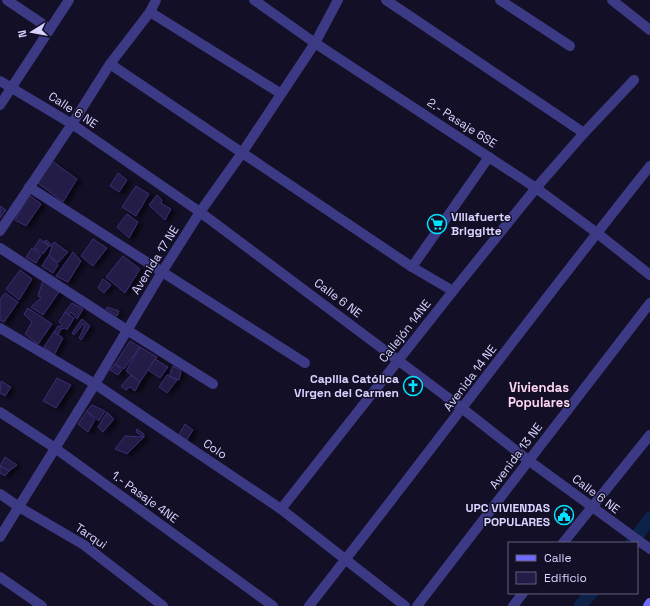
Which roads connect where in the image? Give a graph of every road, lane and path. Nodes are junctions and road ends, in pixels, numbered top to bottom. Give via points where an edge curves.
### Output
1 (7, 0) edge
2 (69, 0) edge
3 (156, 0) edge
4 (254, 0) edge
5 (338, 0) edge
6 (386, 0) edge
7 (500, 0) edge
8 (612, 0) edge
9 (150, 12) junction
10 (50, 29) junction
11 (650, 30) edge
12 (314, 43) junction
13 (570, 46) dead end
14 (110, 64) junction
15 (634, 80) dead end
16 (0, 81) edge
17 (11, 87) junction
18 (280, 93) junction
19 (0, 105) edge
20 (72, 124) junction
21 (584, 133) junction
22 (242, 153) junction
23 (489, 157) junction
24 (650, 166) edge
25 (29, 187) junction
26 (536, 188) junction
27 (200, 212) junction
28 (0, 230) edge
29 (597, 233) junction
30 (0, 248) edge
31 (412, 267) junction
32 (162, 272) junction
33 (650, 275) edge
34 (453, 291) junction
35 (650, 303) edge
36 (0, 328) edge
37 (126, 330) junction
38 (399, 360) junction
39 (305, 363) dead end
40 (95, 384) junction
41 (212, 384) dead end
42 (463, 409) junction
43 (0, 412) edge
44 (650, 435) edge
45 (55, 448) junction
46 (528, 460) junction
47 (0, 494) edge
48 (19, 507) junction
49 (592, 507) junction
50 (281, 510) junction
51 (0, 537) edge
52 (565, 542) edge
53 (650, 549) edge
54 (345, 560) junction
55 (0, 577) edge
56 (522, 594) edge
57 (650, 603) edge
58 (42, 606) edge
59 (163, 606) edge
60 (273, 606) edge
61 (309, 606) edge
62 (405, 606) edge
63 (417, 606) edge
64 (513, 606) edge
65 (648, 606) edge

1 - 10 street
2 - 10 street
3 - 9 street
4 - 12 street, 2.- Pasaje 6SE
5 - 12 street, Avenida 17 NE
6 - 21 street
7 - 13 street
8 - 11 street
9 - 14 street
9 - 18 street
10 - 17 street
12 - 18 street, Avenida 17 NE
12 - 23 street, 2.- Pasaje 6SE
14 - 20 street
14 - 22 street
15 - 21 street, Callejón 14NE
16 - 17 street, Calle 6 NE
17 - 19 street
17 - 20 street, Calle 6 NE
18 - 22 street, Avenida 17 NE
20 - 25 street
20 - 27 street, Calle 6 NE
21 - 26 street, Callejón 14NE
22 - 27 street, Avenida 17 NE
22 - 31 street
23 - 26 street, 2.- Pasaje 6SE
23 - 31 street
24 - 29 street, Avenida 14 NE
25 - 28 street
25 - 32 street
26 - 29 street, 2.- Pasaje 6SE
26 - 34 street, Callejón 14NE
27 - 32 street, Avenida 17 NE
27 - 38 street, Calle 6 NE
29 - 33 street, 2.- Pasaje 6SE
29 - 42 street, Avenida 14 NE
30 - 37 street
31 - 34 street
32 - 37 street, Avenida 17 NE
32 - 39 street
34 - 38 street, Callejón 14NE
35 - 46 street, Avenida 13 NE
36 - 40 street, Colo
37 - 40 street, Avenida 17 NE
37 - 41 street
38 - 42 street, Calle 6 NE
38 - 50 street, Callejón 14NE
40 - 45 street, Avenida 17 NE
40 - 50 street, Colo
42 - 46 street, Calle 6 NE
42 - 54 street, Avenida 14 NE
43 - 45 street, 1.- Pasaje 4NE
44 - 49 street
45 - 48 street, Avenida 17 NE
45 - 60 street, 1.- Pasaje 4NE
46 - 49 street, Calle 6 NE
46 - 63 street, Avenida 13 NE
47 - 48 street, Tarqui
48 - 51 street, Avenida 17 NE
48 - 59 street, Tarqui via 84,545
49 - 52 street
49 - 53 street, Calle 6 NE
50 - 54 street, Colo
54 - 61 street, Avenida 14 NE
54 - 62 street, Colo
55 - 58 street
56 - 64 street
57 - 65 main road

